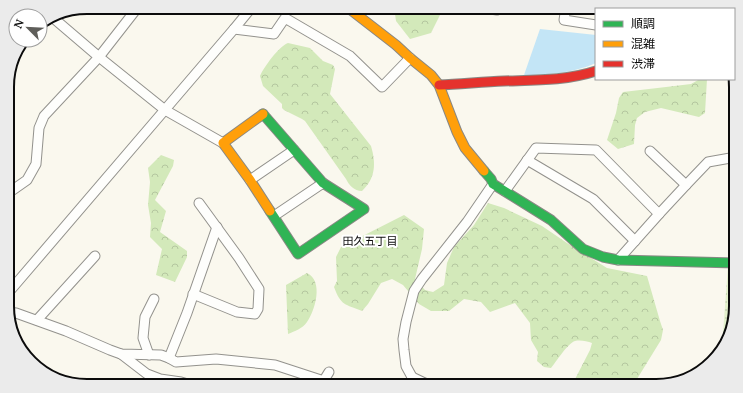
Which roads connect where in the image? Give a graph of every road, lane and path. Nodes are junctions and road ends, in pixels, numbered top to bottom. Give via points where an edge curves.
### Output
1 (133, 14) edge
2 (246, 14) edge
3 (356, 14) edge
4 (565, 14) edge
5 (57, 21) edge
6 (595, 25) edge
7 (234, 29) junction
8 (99, 57) junction
9 (410, 58) junction
10 (595, 71) edge
11 (439, 85) junction
12 (165, 110) junction
13 (223, 143) junction
14 (294, 150) junction
15 (650, 151) dead end
16 (729, 158) edge
17 (527, 160) junction
18 (250, 180) junction
19 (323, 183) junction
20 (494, 184) junction
21 (686, 185) junction
22 (14, 189) edge
23 (505, 191) junction
24 (199, 203) dead end
25 (659, 214) junction
26 (274, 216) junction
27 (217, 227) junction
28 (635, 240) junction
29 (95, 256) dead end
30 (618, 260) junction
31 (729, 263) edge
32 (14, 286) edge
33 (193, 294) junction
34 (154, 298) dead end
35 (15, 313) edge
36 (37, 320) junction
37 (121, 354) junction
38 (149, 355) junction
39 (169, 358) junction
40 (329, 372) dead end
41 (160, 379) edge
42 (310, 379) edge
43 (325, 379) edge
44 (410, 379) edge

1 - 8 street
2 - 7 street
3 - 9 street
4 - 6 street via 564,20
5 - 8 street
7 - 9 street via 274,34 285,18 350,56 382,87
7 - 12 street
8 - 12 street
8 - 22 street via 44,116 39,128 36,164 27,180
9 - 11 street
10 - 11 street via 546,81
11 - 20 street via 460,138
12 - 13 street
12 - 32 street
13 - 14 street via 263,114
13 - 18 street
14 - 18 street
14 - 19 street
15 - 21 street
16 - 21 street via 708,162
17 - 23 street
17 - 25 street via 536,148 596,150
17 - 28 street via 593,199
18 - 26 street
19 - 26 street
19 - 26 street via 364,209 298,254
20 - 23 street
20 - 44 street via 414,291 403,340
21 - 25 street
23 - 30 street via 551,220 583,249
24 - 27 street
25 - 28 street
27 - 33 street
27 - 33 street via 259,290 258,309 255,314 237,312
28 - 30 street
29 - 36 street
30 - 31 street
33 - 39 street
34 - 38 street via 146,317 143,338
35 - 36 street
36 - 37 street
37 - 38 street
37 - 41 street via 147,374
38 - 39 street
39 - 42 street via 176,362 216,359 275,365
40 - 43 street

